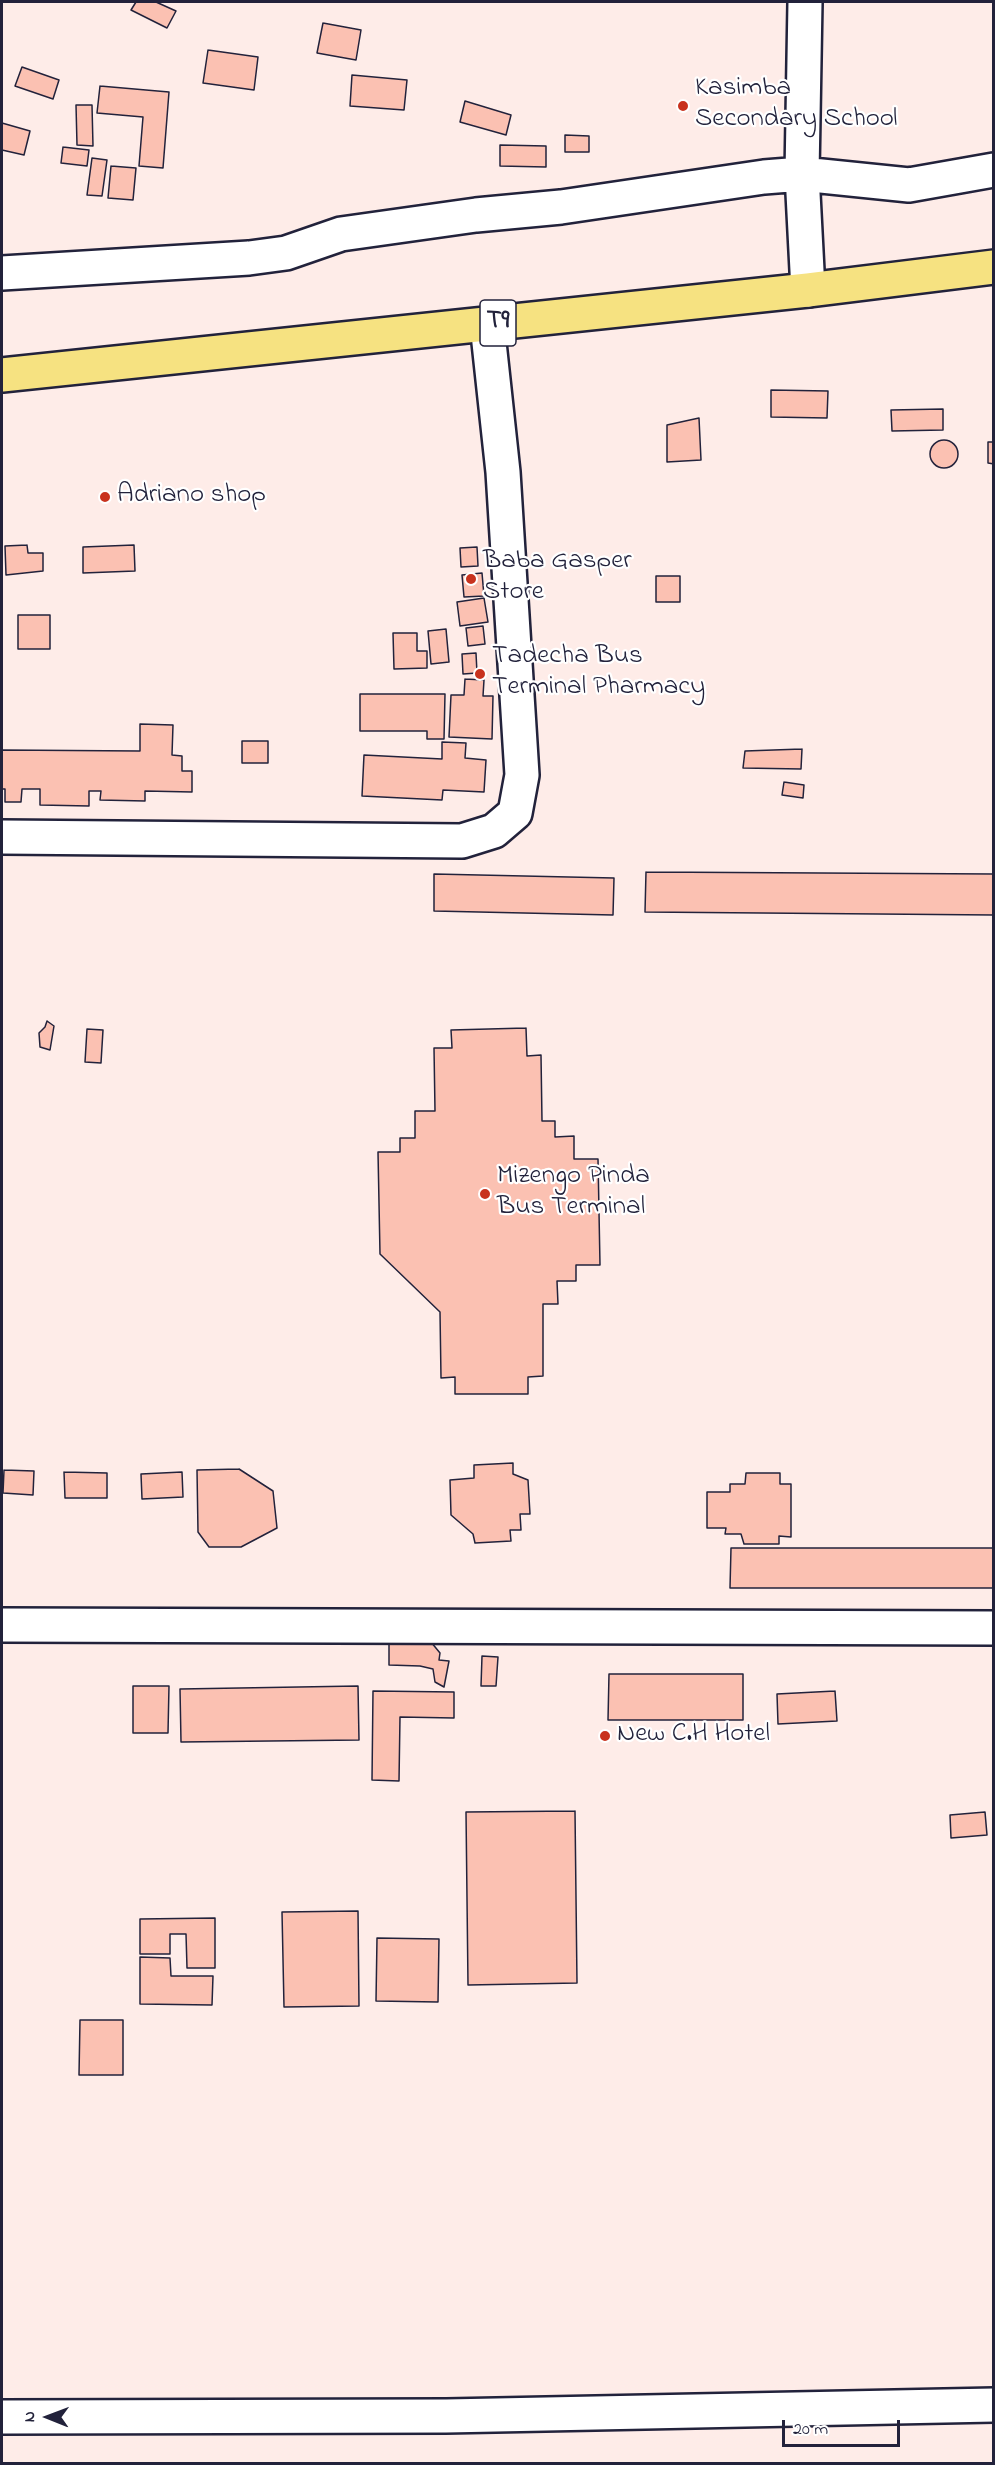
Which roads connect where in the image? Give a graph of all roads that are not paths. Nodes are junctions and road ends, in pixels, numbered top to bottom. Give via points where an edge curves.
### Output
1 (805, 2) edge
2 (993, 170) edge
3 (802, 174) junction
4 (993, 267) edge
5 (2, 273) edge
6 (808, 290) junction
7 (487, 324) junction
8 (2, 375) edge
9 (2, 837) edge
10 (2, 1625) edge
11 (993, 1628) edge
12 (993, 2405) edge
13 (2, 2417) edge

1 - 3 street
2 - 3 street via 909,185
3 - 5 street via 341,234 286,253 249,258
3 - 6 street
4 - 6 highway, T9
6 - 7 highway, T9
7 - 8 highway, T9
7 - 9 street via 503,472 522,775 515,813 494,831 462,841
10 - 11 street
12 - 13 street via 446,2416

